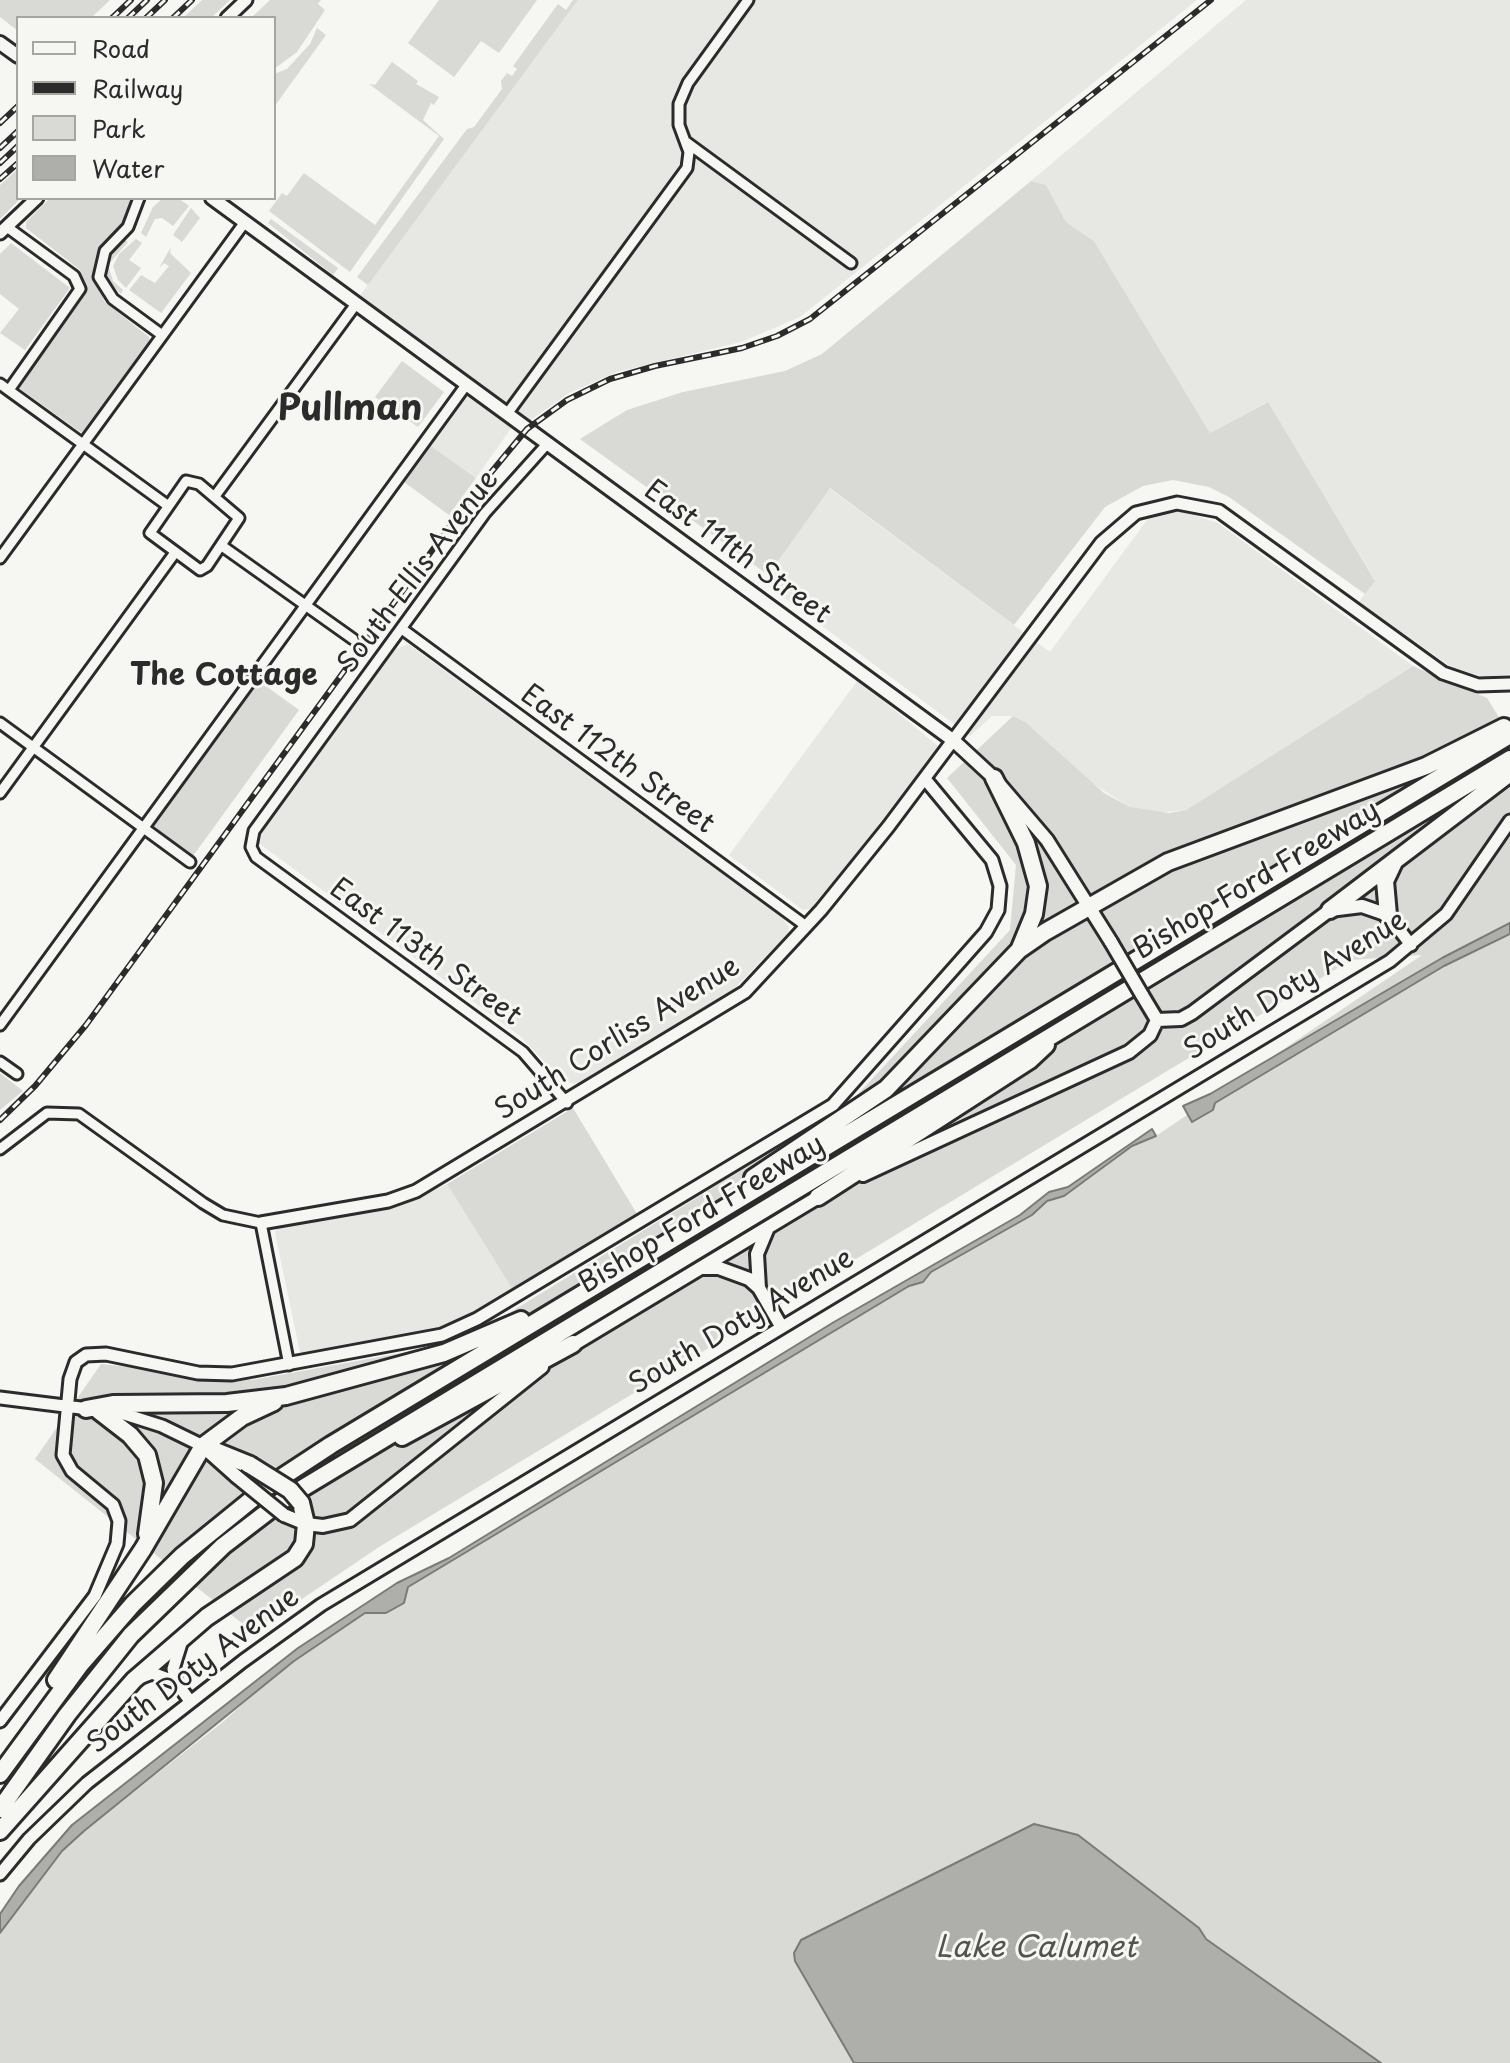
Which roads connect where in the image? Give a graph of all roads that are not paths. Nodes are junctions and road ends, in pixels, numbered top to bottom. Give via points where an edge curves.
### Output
1 (246, 0) edge
2 (748, 0) edge
3 (229, 16) edge
4 (686, 142) junction
5 (35, 200) edge
6 (140, 200) edge
7 (215, 200) edge
8 (245, 222) junction
9 (3, 230) edge
10 (851, 263) dead end
11 (356, 304) junction
12 (162, 335) junction
13 (466, 385) junction
14 (4, 387) edge
15 (507, 414) junction
16 (83, 444) junction
17 (547, 444) junction
18 (215, 496) junction
19 (167, 505) junction
20 (222, 546) junction
21 (174, 554) junction
22 (0, 558) edge
23 (306, 605) junction
24 (402, 629) junction
25 (353, 639) dead end
26 (1510, 684) edge
27 (0, 723) edge
28 (1510, 725) edge
29 (1510, 735) edge
30 (954, 741) junction
31 (33, 748) junction
32 (1510, 759) edge
33 (1510, 773) edge
34 (994, 778) junction
35 (925, 779) junction
36 (0, 793) edge
37 (1510, 821) edge
38 (144, 828) junction
39 (251, 847) joint
40 (1395, 860) junction
41 (190, 862) dead end
42 (1088, 907) junction
43 (1330, 910) junction
44 (1388, 915) junction
45 (806, 926) junction
46 (1411, 945) junction
47 (1019, 950) junction
48 (1157, 1020) junction
49 (1067, 1024) junction
50 (0, 1025) edge
51 (0, 1062) edge
52 (17, 1074) dead end
53 (567, 1103) junction
54 (0, 1149) edge
55 (818, 1197) junction
56 (706, 1218) junction
57 (261, 1223) junction
58 (770, 1226) junction
59 (700, 1268) junction
60 (759, 1288) junction
61 (554, 1311) junction
62 (781, 1326) junction
63 (573, 1344) junction
64 (289, 1365) junction
65 (286, 1396) junction
66 (0, 1398) edge
67 (66, 1407) junction
68 (93, 1410) junction
69 (203, 1446) junction
70 (348, 1457) junction
71 (243, 1470) junction
72 (306, 1524) junction
73 (143, 1549) junction
74 (184, 1636) junction
75 (134, 1680) junction
76 (176, 1682) junction
77 (190, 1701) junction
78 (0, 1721) edge
79 (22, 1743) junction
80 (0, 1774) edge
81 (0, 1809) edge
82 (0, 1831) edge
83 (0, 1874) edge

1 - 3 street
2 - 4 street via 683,93 678,115
4 - 10 street
4 - 15 street via 689,160 684,172
5 - 9 street
6 - 12 street via 128,227 105,251 99,277 113,299
7 - 8 main road, East 111th Street
8 - 11 main road, East 111th Street
8 - 12 street
9 - 14 street via 80,284 78,295
11 - 13 main road, East 111th Street
11 - 18 street
12 - 16 street
13 - 15 main road, East 111th Street
13 - 23 street
14 - 16 street
15 - 17 main road, East 111th Street
16 - 19 street
16 - 22 street
17 - 24 street, South Ellis Avenue via 485,513
17 - 30 main road, East 111th Street
18 - 19 street via 189,480
18 - 20 street via 239,518
19 - 21 street via 150,533
20 - 21 street via 200,570
20 - 23 street
21 - 31 street
23 - 25 street
23 - 38 street
24 - 39 street, South Ellis Avenue via 254,831
24 - 45 street, East 112th Street
26 - 30 street via 1478,685 1443,673 1234,521 1204,506 1177,503 1136,513 1108,535
27 - 31 street
28 - 42 highway via 1426,766 1168,862
29 - 56 highway, Bishop Ford Freeway
30 - 34 main road, East 111th Street
30 - 35 street, South Corliss Avenue
31 - 36 street
31 - 38 street
32 - 49 highway, Bishop Ford Freeway
33 - 40 highway
34 - 42 main road, East 111th Street via 1047,840
34 - 47 highway via 1036,876 1037,904
35 - 45 street, South Corliss Avenue
35 - 64 street via 992,860 1000,886 998,910 986,932 838,1101 458,1329
37 - 46 street, South Doty Avenue via 1446,914
38 - 41 street
38 - 50 street
39 - 53 street, East 113th Street via 256,857 523,1052
40 - 43 highway
40 - 44 highway via 1385,881
42 - 47 highway
42 - 48 main road, East 111th Street, bridge
43 - 44 main road via 1362,906
43 - 48 main road via 1192,1013
44 - 46 street
45 - 53 street, South Corliss Avenue via 728,1006
46 - 62 street, South Doty Avenue
47 - 56 highway via 886,1089 743,1185
48 - 55 main road via 1150,1035 1129,1052
49 - 55 highway via 1030,1060
49 - 70 highway, Bishop Ford Freeway
51 - 52 street
53 - 57 street, South Corliss Avenue via 403,1196
54 - 57 street via 47,1113 79,1114 223,1215
55 - 58 main road
56 - 61 highway, Bishop Ford Freeway
57 - 64 street
58 - 59 main road
58 - 60 main road via 757,1254
59 - 60 main road via 731,1271
59 - 63 main road
60 - 62 main road
61 - 65 highway via 444,1353
61 - 79 highway, Bishop Ford Freeway via 331,1445 230,1515 133,1604
62 - 77 street, South Doty Avenue via 321,1605
63 - 70 highway via 404,1436
63 - 72 main road via 369,1508 338,1524
64 - 67 street via 215,1375 93,1353 76,1362
65 - 68 highway via 227,1403 113,1404
65 - 69 highway via 242,1417
66 - 67 street
67 - 68 street
67 - 78 street via 63,1455 72,1471 113,1505 119,1521 117,1544 95,1596
68 - 69 street via 162,1426
68 - 73 highway via 141,1446 152,1469 154,1498
69 - 71 highway
69 - 73 highway
70 - 81 highway, Bishop Ford Freeway via 252,1523 162,1603 102,1670
71 - 72 main road, bridge via 284,1515
71 - 72 highway, bridge via 290,1490 301,1503
72 - 74 highway via 304,1544 295,1558
73 - 79 highway via 48,1691
74 - 75 highway
74 - 76 street via 173,1669
75 - 76 street via 152,1673
75 - 82 highway
76 - 77 street
77 - 83 street, South Doty Avenue via 87,1783
79 - 80 highway, Bishop Ford Freeway

